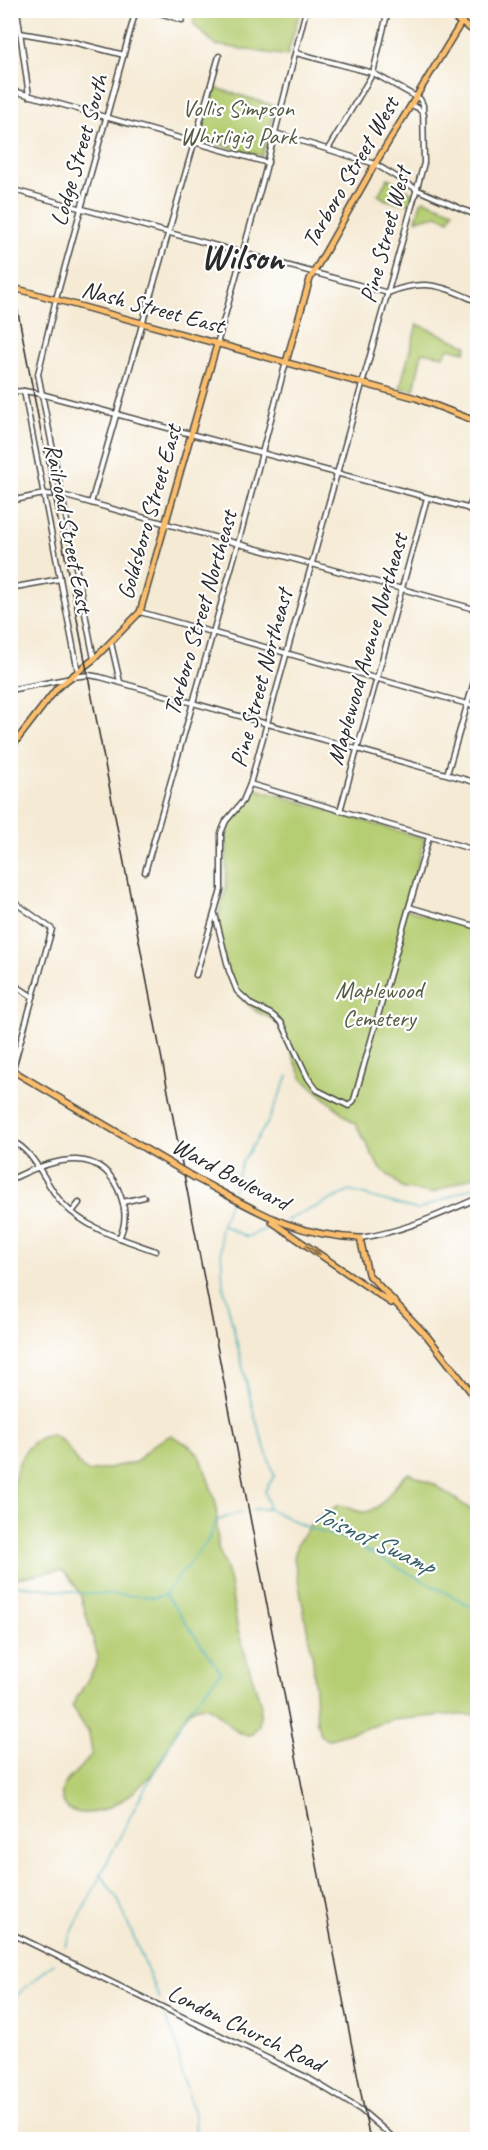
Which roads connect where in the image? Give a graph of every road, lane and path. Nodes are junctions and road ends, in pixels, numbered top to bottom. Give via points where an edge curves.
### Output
1 (16, 10) edge
2 (136, 10) edge
3 (150, 10) edge
4 (306, 10) edge
5 (388, 10) edge
6 (442, 10) edge
7 (469, 10) edge
8 (182, 20) dead end
9 (461, 23) junction
10 (20, 33) junction
11 (477, 34) edge
12 (296, 53) junction
13 (124, 55) junction
14 (219, 56) dead end
15 (373, 73) junction
16 (10, 90) edge
17 (29, 96) junction
18 (415, 96) junction
19 (411, 105) junction
20 (424, 116) junction
21 (106, 117) junction
22 (275, 133) junction
23 (195, 141) junction
24 (328, 149) junction
25 (268, 163) junction
26 (375, 164) junction
27 (10, 189) edge
28 (418, 190) junction
29 (81, 208) junction
30 (477, 216) edge
31 (170, 233) junction
32 (241, 253) junction
33 (313, 273) junction
34 (10, 287) edge
35 (477, 292) edge
36 (388, 293) junction
37 (56, 300) junction
38 (476, 301) edge
39 (142, 323) junction
40 (217, 344) junction
41 (286, 363) junction
42 (362, 385) junction
43 (24, 391) junction
44 (10, 392) edge
45 (41, 394) junction
46 (117, 415) junction
47 (477, 422) edge
48 (191, 435) junction
49 (262, 454) junction
50 (336, 474) junction
51 (477, 488) edge
52 (44, 494) junction
53 (62, 495) junction
54 (427, 498) junction
55 (10, 501) edge
56 (91, 503) junction
57 (468, 508) junction
58 (477, 511) edge
59 (166, 524) junction
60 (238, 544) junction
61 (311, 564) junction
62 (60, 579) junction
63 (10, 588) edge
64 (403, 589) junction
65 (477, 610) edge
66 (140, 612) junction
67 (212, 633) junction
68 (111, 643) junction
69 (285, 654) junction
70 (94, 659) junction
71 (477, 668) edge
72 (80, 671) junction
73 (72, 678) junction
74 (377, 680) junction
75 (120, 682) junction
76 (10, 690) edge
77 (194, 703) junction
78 (467, 704) junction
79 (477, 707) edge
80 (267, 724) junction
81 (10, 748) edge
82 (357, 749) junction
83 (447, 774) junction
84 (477, 783) edge
85 (250, 784) junction
86 (340, 811) junction
87 (429, 837) junction
88 (477, 851) edge
89 (145, 872) dead end
90 (10, 899) edge
91 (409, 907) junction
92 (215, 913) junction
93 (477, 927) edge
94 (196, 975) dead end
95 (10, 982) edge
96 (33, 997) junction
97 (11, 1070) edge
98 (10, 1079) edge
99 (10, 1140) edge
100 (37, 1167) junction
101 (16, 1177) dead end
102 (144, 1197) dead end
103 (477, 1198) edge
104 (123, 1202) junction
105 (79, 1203) dead end
106 (72, 1212) junction
107 (265, 1217) junction
108 (119, 1238) junction
109 (360, 1238) junction
110 (156, 1251) dead end
111 (404, 1312) junction
112 (477, 1401) edge
113 (10, 1934) edge
114 (396, 2139) edge

1 - 10 street
2 - 13 street, Lodge Street South
3 - 8 street
4 - 12 street
5 - 15 street
6 - 9 main road
7 - 9 main road, Tarboro Street West
9 - 11 main road
9 - 18 main road, Tarboro Street West
10 - 13 street
10 - 17 street
12 - 15 street
12 - 22 street
13 - 21 street, Lodge Street South
14 - 23 street
15 - 18 street
15 - 24 street
16 - 17 street
17 - 21 street
18 - 19 main road, Tarboro Street West
18 - 20 street, Pine Street West via 423,105
19 - 20 street
19 - 26 main road, Tarboro Street West
20 - 28 street, Pine Street West via 424,163
21 - 23 street
21 - 29 street, Lodge Street South
22 - 24 street
22 - 25 street
23 - 25 street
23 - 31 street
24 - 26 street
25 - 32 street
26 - 28 street
26 - 33 main road, Tarboro Street West
27 - 29 street
28 - 30 street
28 - 36 street, Pine Street West
29 - 31 street
29 - 37 street, Lodge Street South
31 - 32 street
31 - 39 street
32 - 33 street
32 - 40 street
33 - 36 street
33 - 41 main road, Tarboro Street West
34 - 37 main road, Nash Street East
35 - 38 street
36 - 38 street via 411,285 430,284
36 - 42 street, Pine Street West
37 - 39 main road, Nash Street East
37 - 45 street, Lodge Street South via 40,360
39 - 40 main road, Nash Street East
39 - 46 street
40 - 41 main road, Nash Street East
40 - 48 main road, Goldsboro Street East
41 - 42 main road, Nash Street East
41 - 49 street, Tarboro Street Northeast
42 - 47 main road, Nash Street East via 431,403
42 - 50 street, Pine Street Northeast
43 - 44 street
43 - 45 street
43 - 52 street, Railroad Street East
45 - 46 street
45 - 53 street, Lodge Street South
46 - 48 street
46 - 56 street
48 - 49 street
48 - 59 main road, Goldsboro Street East
49 - 50 street
49 - 60 street, Tarboro Street Northeast
50 - 54 street
50 - 61 street, Pine Street Northeast
51 - 57 street
52 - 53 street
52 - 55 street
52 - 62 street, Railroad Street East
53 - 56 street
53 - 70 street, Lodge Street South
54 - 57 street
54 - 64 street, Maplewood Avenue Northeast
56 - 59 street
57 - 58 street
59 - 60 street
59 - 66 main road, Goldsboro Street East
60 - 61 street
60 - 67 street, Tarboro Street Northeast
61 - 64 street
61 - 69 street, Pine Street Northeast
62 - 63 street
62 - 72 street, Railroad Street East
64 - 65 street
64 - 74 street, Maplewood Avenue Northeast
66 - 67 street
66 - 68 main road, Goldsboro Street East
67 - 69 street
67 - 77 street, Tarboro Street Northeast
68 - 70 main road, Goldsboro Street East
68 - 75 street
69 - 74 street
69 - 80 street, Pine Street Northeast
70 - 72 main road, Goldsboro Street East
71 - 78 street
72 - 73 main road, Goldsboro Street East
73 - 75 street via 88,675
73 - 76 street
73 - 81 main road, Goldsboro Street East via 57,688
74 - 78 street
74 - 82 street, Maplewood Avenue Northeast
75 - 77 street
77 - 80 street
77 - 89 street, Tarboro Street Northeast
78 - 79 street
78 - 83 street
80 - 82 street
80 - 85 street, Pine Street Northeast
82 - 83 street
82 - 86 street, Maplewood Avenue Northeast
83 - 84 street
85 - 86 street
85 - 92 street, Pine Street Northeast via 221,834 222,881
86 - 87 street
87 - 88 street
87 - 91 street
90 - 96 street via 52,929
91 - 92 street via 354,1100 349,1106 317,1090 282,1023 237,991
91 - 93 street
92 - 94 street, Pine Street Northeast
95 - 96 street
96 - 97 street
97 - 98 street
97 - 107 main road, Ward Boulevard, bridge
99 - 100 street via 27,1150
100 - 101 street
100 - 104 street via 67,1159 97,1165 115,1181
100 - 106 street
102 - 104 street
103 - 109 street via 421,1223
104 - 108 street
105 - 106 street
106 - 108 street via 100,1231
107 - 109 main road, Ward Boulevard via 319,1234
107 -> 111 main road
108 - 110 street
109 - 111 main road via 368,1274
111 - 112 main road
113 - 114 street, London Church Road via 328,2088

